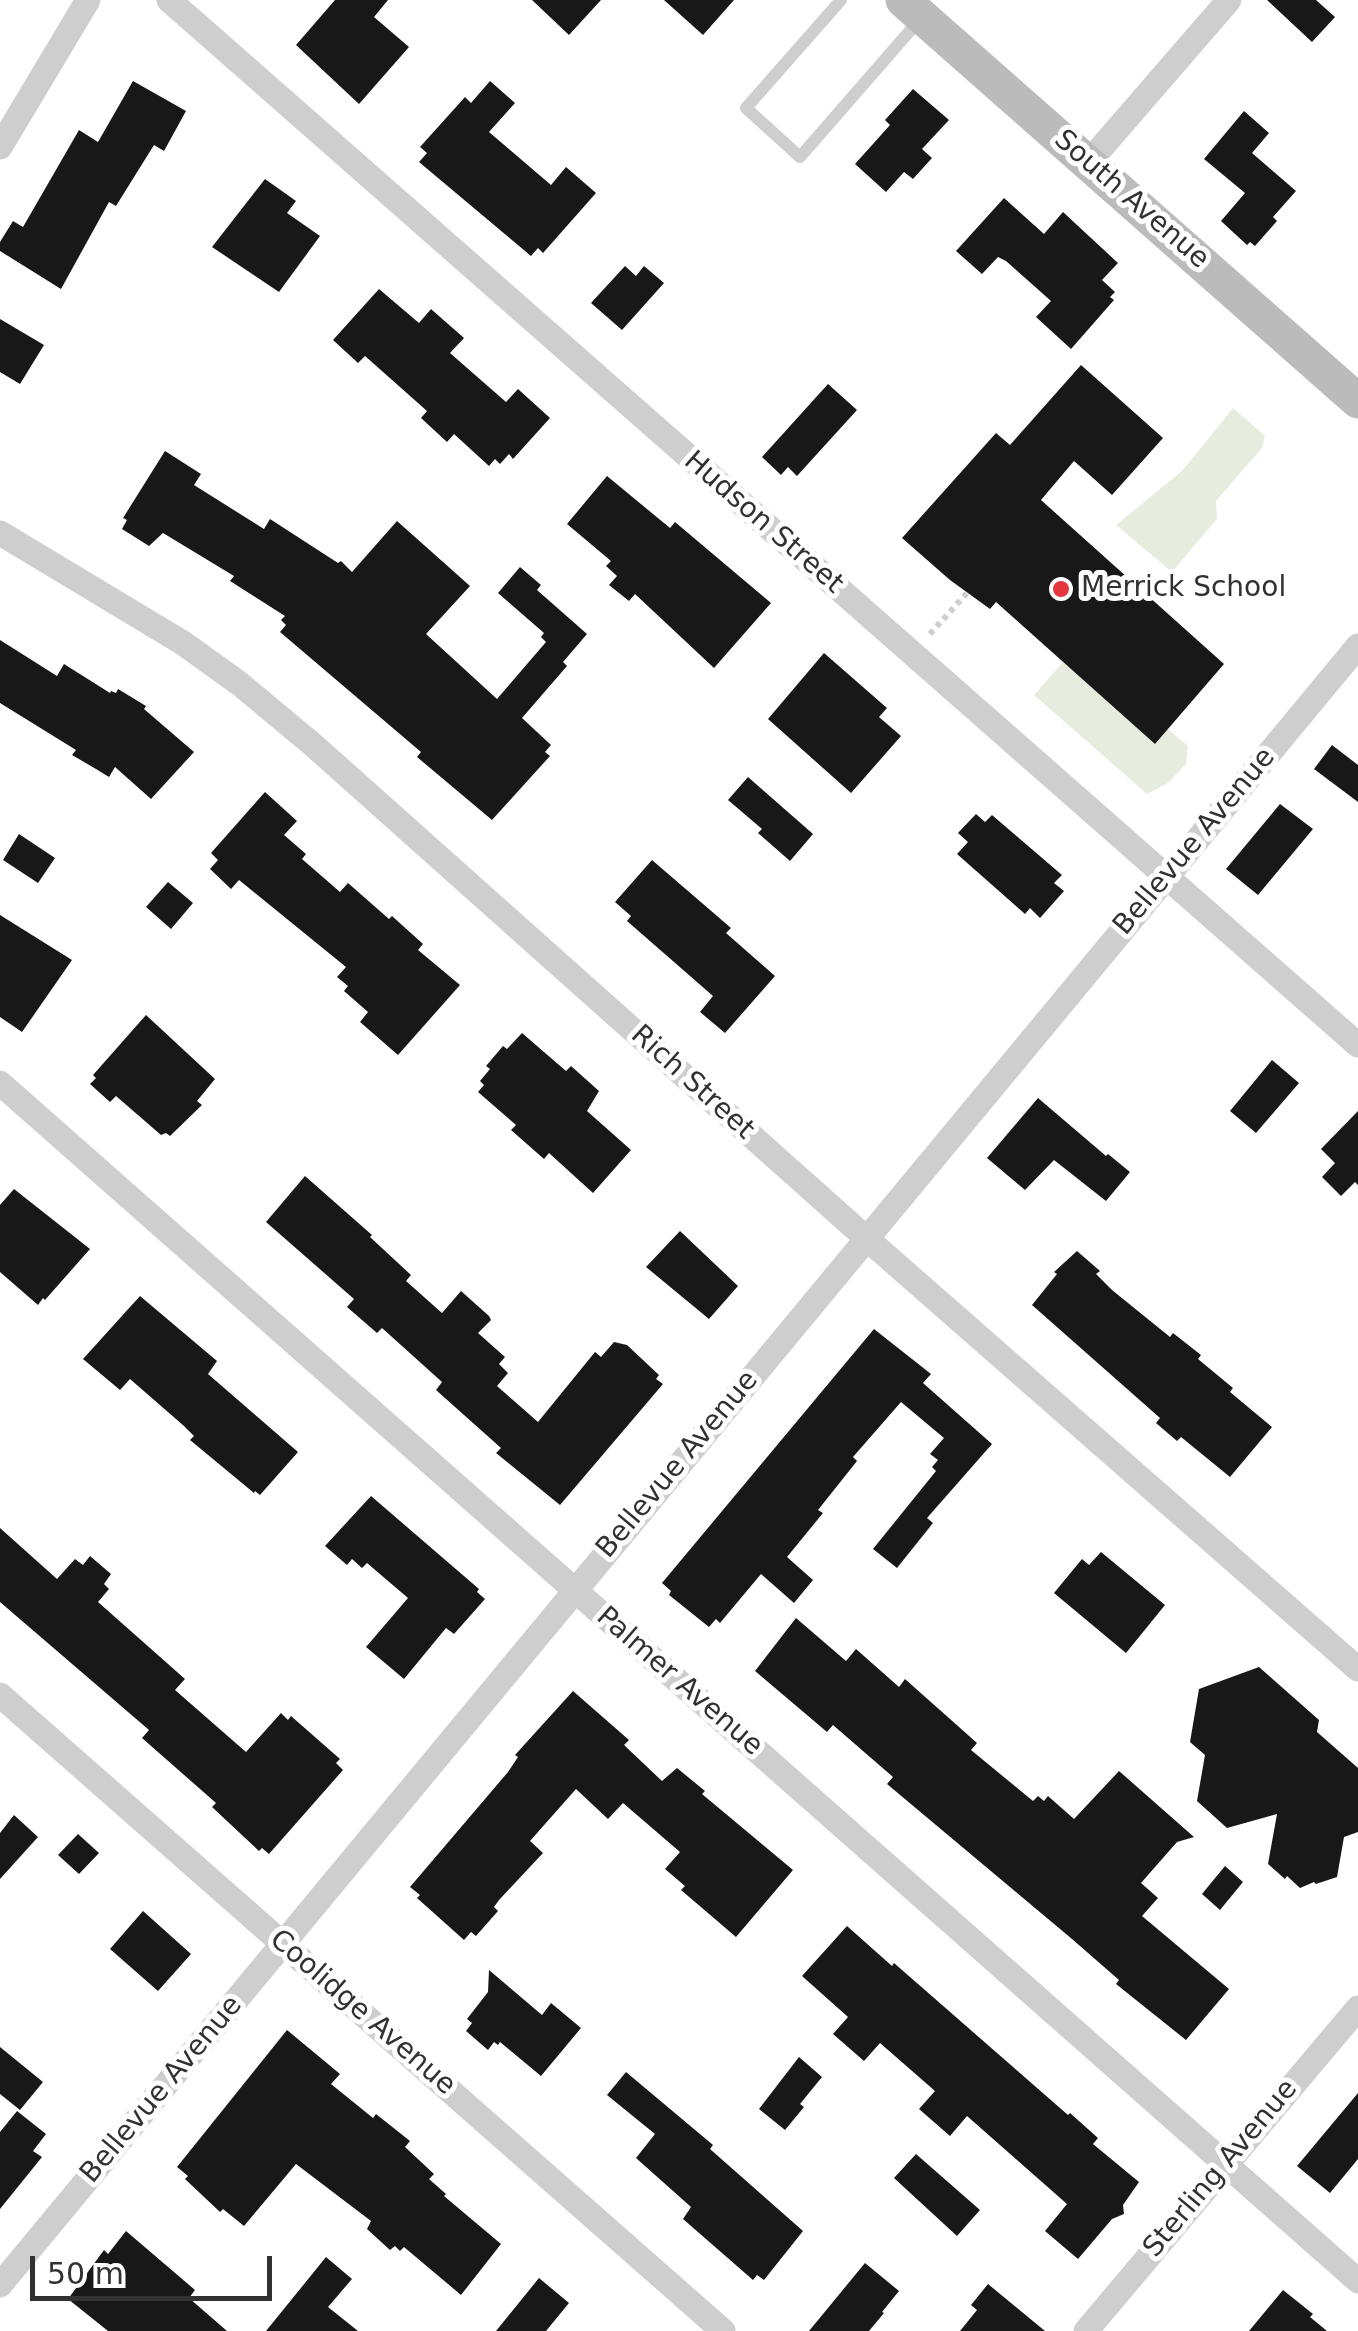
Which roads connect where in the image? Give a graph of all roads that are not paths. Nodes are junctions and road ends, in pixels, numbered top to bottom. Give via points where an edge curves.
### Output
1 (88, 0) edge
2 (168, 0) edge
3 (841, 0) edge
4 (1229, 0) edge
5 (913, 8) edge
6 (0, 147) edge
7 (1088, 163) junction
8 (1358, 402) edge
9 (0, 533) edge
10 (1358, 646) edge
11 (1166, 877) junction
12 (1358, 1045) edge
13 (0, 1083) edge
14 (866, 1238) junction
15 (574, 1590) junction
16 (1358, 1669) edge
17 (0, 1696) edge
18 (283, 1944) junction
19 (1358, 2008) edge
20 (1225, 2163) junction
21 (1358, 2281) edge
22 (0, 2286) edge
23 (723, 2331) edge
24 (1086, 2331) edge

1 - 6 street
2 - 11 street, Hudson Street
3 - 5 lane via 746,108 800,157
4 - 7 street
5 - 7 main road, South Avenue
7 - 8 main road, South Avenue
9 - 14 street, Rich Street via 240,684
10 - 11 street, Bellevue Avenue
11 - 12 street, Hudson Street
11 - 14 street, Bellevue Avenue
13 - 15 street, Palmer Avenue
14 - 15 street, Bellevue Avenue
14 - 16 street, Rich Street
15 - 18 street, Bellevue Avenue
15 - 20 street, Palmer Avenue
17 - 18 street, Coolidge Avenue
18 - 22 street, Bellevue Avenue
18 - 23 street, Coolidge Avenue
19 - 20 street, Sterling Avenue
20 - 21 street, Palmer Avenue
20 - 24 street, Sterling Avenue

